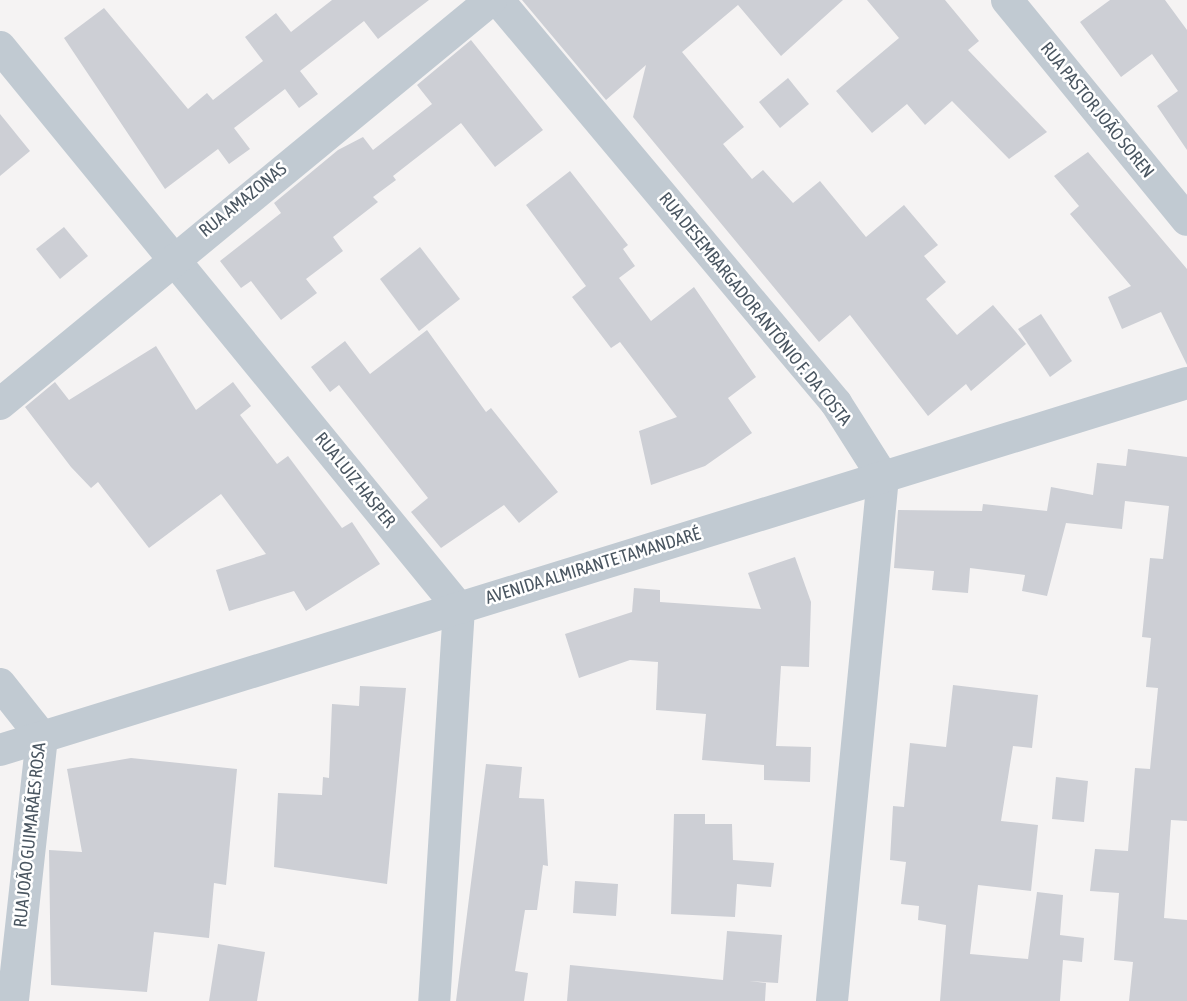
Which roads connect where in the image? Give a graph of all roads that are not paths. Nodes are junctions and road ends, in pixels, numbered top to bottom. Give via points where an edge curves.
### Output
1 (491, 0) edge
2 (498, 0) edge
3 (1007, 0) edge
4 (0, 47) edge
5 (1187, 220) edge
6 (172, 258) junction
7 (1187, 383) edge
8 (0, 404) edge
9 (883, 477) junction
10 (459, 608) junction
11 (0, 684) edge
12 (42, 737) junction
13 (0, 750) edge
14 (13, 1001) edge
15 (434, 1001) edge
16 (832, 1001) edge

1 - 6 street, RUA AMAZONAS
2 - 9 street, RUA DESEMBARGADOR ANTÔNIO F. DA COSTA via 836,403
3 - 5 street, RUA PASTOR JOÃO SOREN
4 - 6 street, RUA LUIZ HASPER
6 - 8 street, RUA AMAZONAS
6 - 10 street, RUA LUIZ HASPER
7 - 9 street, AVENIDA ALMIRANTE TAMANDARÉ
9 - 10 street, AVENIDA ALMIRANTE TAMANDARÉ
9 - 16 street
10 - 12 street, AVENIDA ALMIRANTE TAMANDARÉ
10 - 15 street
11 - 12 street, RUA JOÃO GUIMARÃES ROSA
12 - 13 street, AVENIDA ALMIRANTE TAMANDARÉ
12 - 14 street, RUA JOÃO GUIMARÃES ROSA

